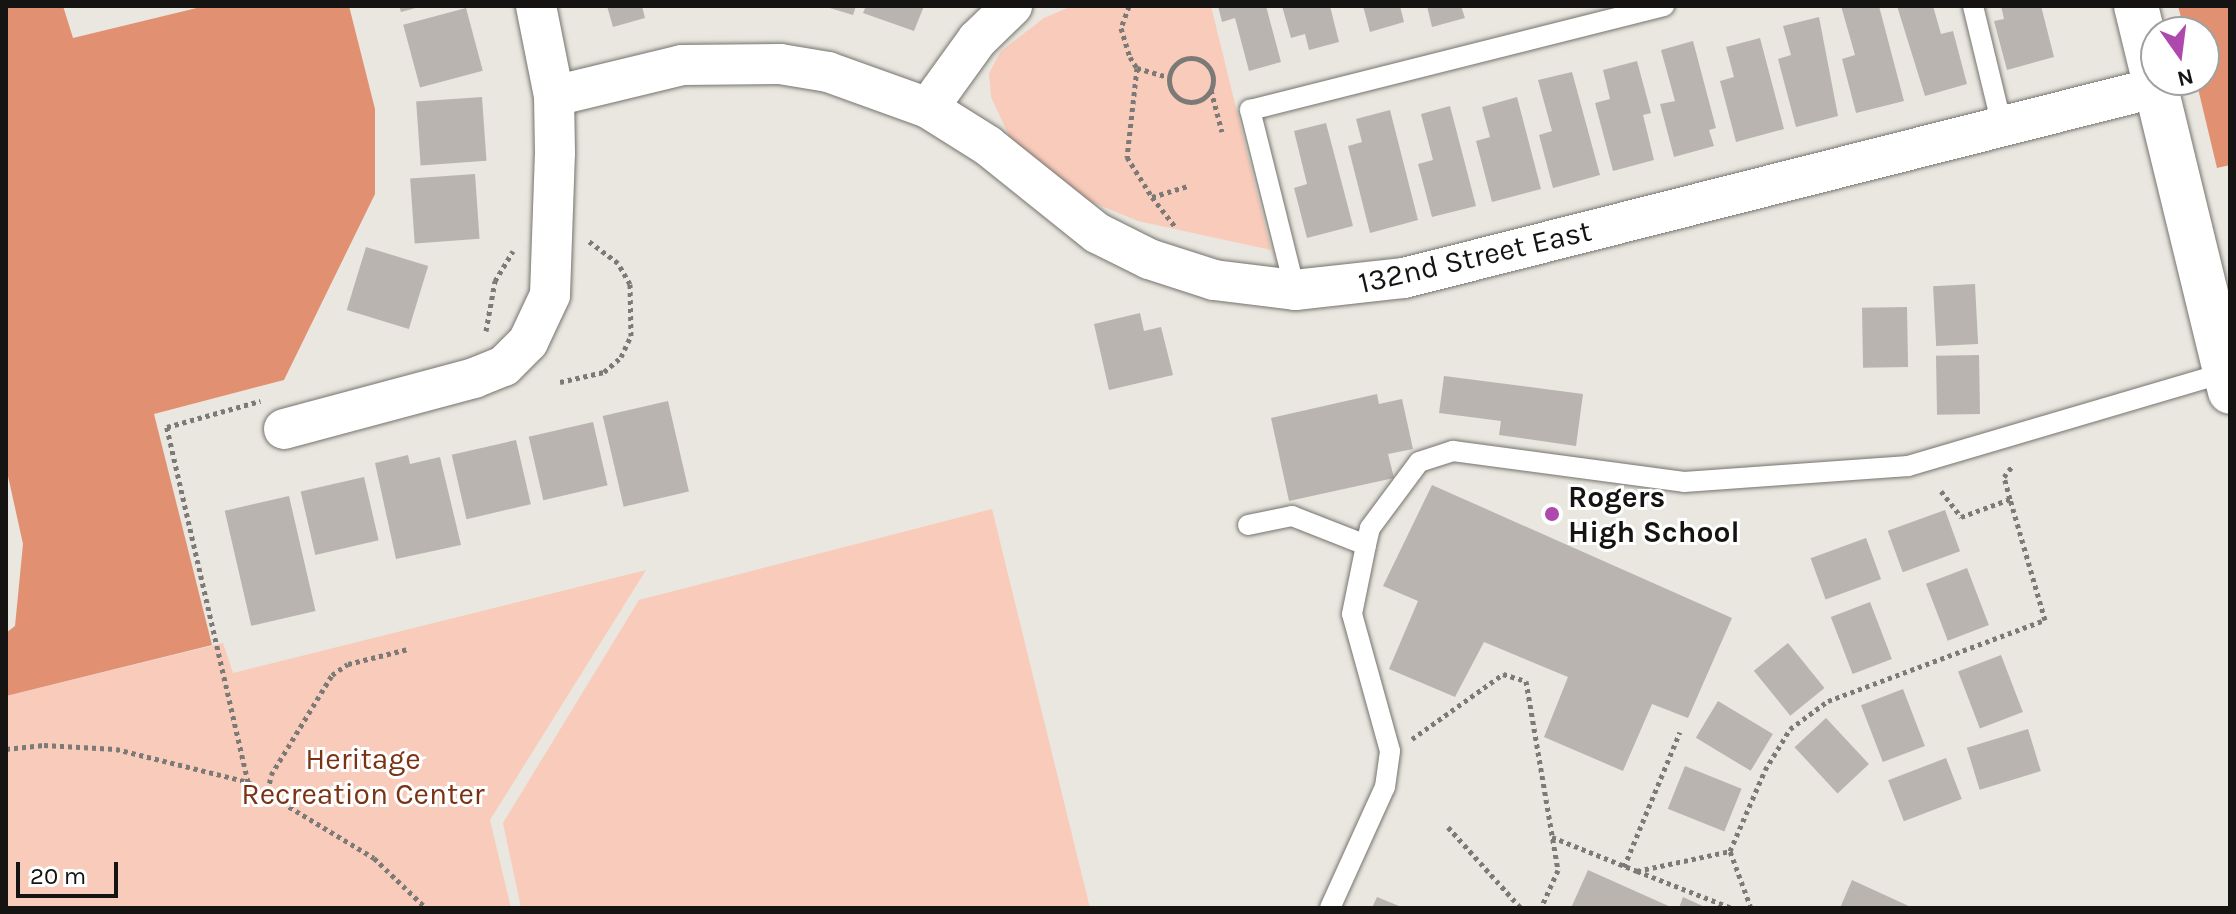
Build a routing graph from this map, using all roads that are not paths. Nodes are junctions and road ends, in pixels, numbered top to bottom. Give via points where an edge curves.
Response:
1 (536, 6) edge
2 (1012, 6) edge
3 (1664, 6) edge
4 (1973, 6) edge
5 (2140, 92) edge
6 (554, 96) junction
7 (2156, 96) edge
8 (928, 108) junction
9 (2002, 126) junction
10 (1295, 290) junction
11 (2228, 382) edge
12 (276, 414) road end
13 (1248, 525) dead end
14 (1366, 545) junction
15 (1330, 908) edge

1 - 6 street
2 - 8 street via 977,40
3 - 10 lane via 1250,110
4 - 9 lane
5 - 9 street, 132nd Street East
6 - 8 street, 132nd Street East via 682,65 753,63 828,72
6 - 12 street via 550,295 528,342 504,366 474,378
7 - 11 street
8 - 10 street, 132nd Street East via 987,145 1097,233 1149,259 1214,280
9 - 10 street, 132nd Street East via 1404,278
11 - 14 lane via 1908,466 1684,482 1453,451 1419,462 1370,528
13 - 14 lane via 1292,516
14 - 15 lane via 1352,614 1390,751 1385,787

